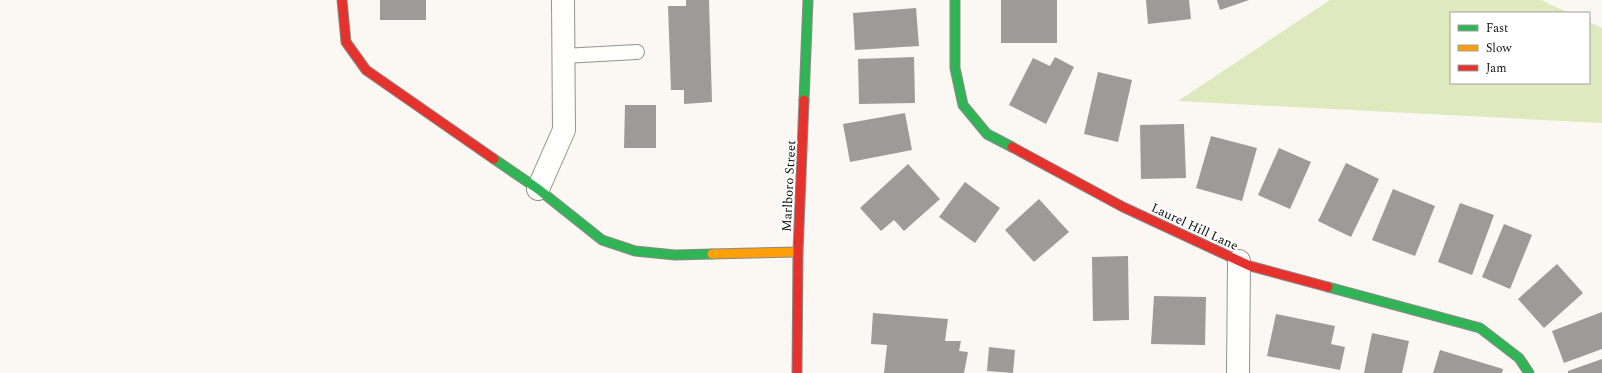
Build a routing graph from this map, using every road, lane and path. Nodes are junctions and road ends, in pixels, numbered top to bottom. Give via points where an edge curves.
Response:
1 (342, 0) edge
2 (563, 0) edge
3 (808, 0) edge
4 (955, 0) edge
5 (637, 52) dead end
6 (563, 56) junction
7 (538, 189) junction
8 (798, 252) junction
9 (1239, 261) junction
10 (797, 373) edge
11 (1238, 373) edge
12 (1529, 373) edge

1 - 7 street via 346,42 366,70
2 - 6 street
3 - 8 street, Marlboro Street
4 - 9 street, Laurel Hill Lane via 955,68 963,105 987,134 1123,207
5 - 6 lane
6 - 7 street via 564,130
7 - 8 street via 602,240 635,251 675,255
8 - 10 street, Marlboro Street
9 - 11 street
9 - 12 street, Laurel Hill Lane via 1480,328 1519,358

